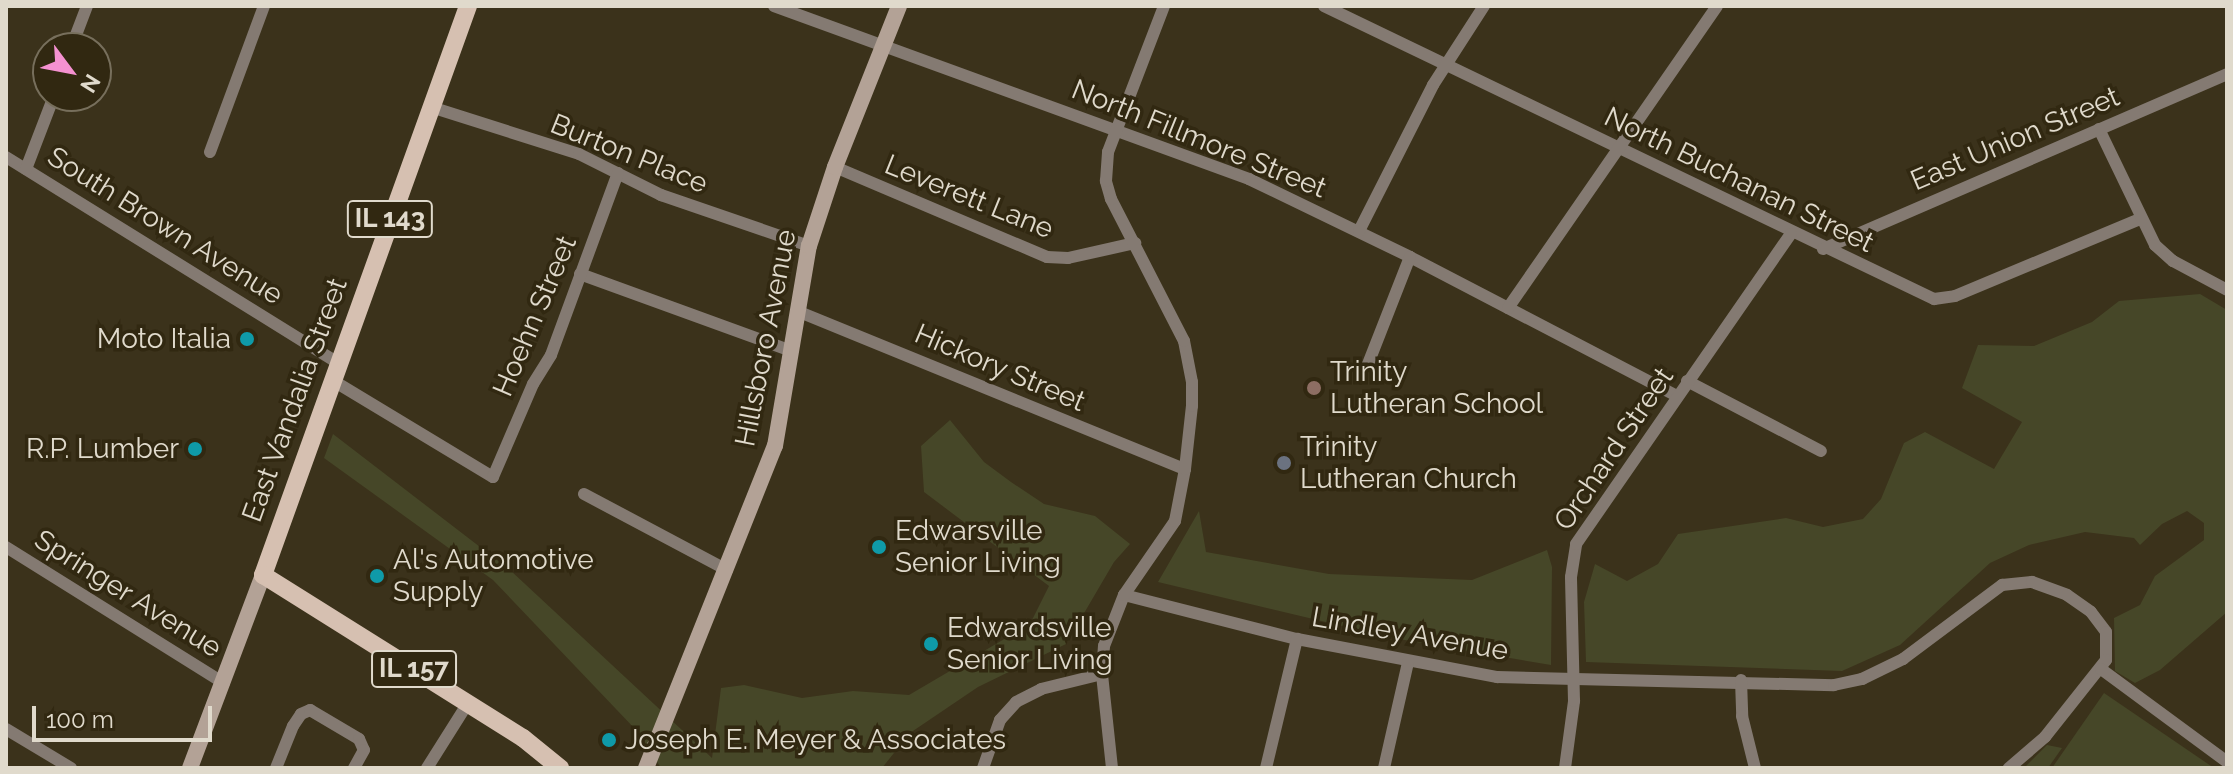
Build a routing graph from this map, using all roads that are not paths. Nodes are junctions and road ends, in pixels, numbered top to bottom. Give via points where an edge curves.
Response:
1 (87, 6) edge
2 (264, 6) edge
3 (468, 6) edge
4 (774, 6) edge
5 (899, 6) edge
6 (1164, 6) edge
7 (1324, 6) edge
8 (1484, 6) edge
9 (1717, 6) edge
10 (77, 32) edge
11 (883, 46) junction
12 (1446, 63) junction
13 (2227, 74) edge
14 (431, 107) junction
15 (48, 112) edge
16 (2099, 129) junction
17 (1116, 130) junction
18 (1617, 147) junction
19 (210, 152) dead end
20 (6, 157) edge
21 (835, 167) junction
22 (26, 169) junction
23 (618, 173) junction
24 (2140, 219) junction
25 (1359, 231) junction
26 (1791, 234) junction
27 (1135, 243) junction
28 (809, 246) junction
29 (1823, 249) junction
30 (1410, 257) junction
31 (580, 274) junction
32 (2227, 290) edge
33 (1508, 308) junction
34 (797, 311) junction
35 (792, 351) junction
36 (1368, 364) dead end
37 (335, 371) junction
38 (1687, 381) junction
39 (1677, 396) junction
40 (1821, 451) dead end
41 (1185, 469) junction
42 (493, 477) joint
43 (584, 494) dead end
44 (6, 547) edge
45 (727, 570) junction
46 (263, 575) junction
47 (1124, 595) junction
48 (1297, 639) junction
49 (1408, 662) junction
50 (2101, 669) junction
51 (1102, 674) junction
52 (1574, 678) junction
53 (1741, 680) junction
54 (224, 683) junction
55 (468, 703) junction
56 (6, 729) edge
57 (2227, 762) edge
58 (71, 768) edge
59 (190, 768) edge
60 (276, 768) edge
61 (354, 768) edge
62 (427, 768) edge
63 (560, 768) edge
64 (646, 768) edge
65 (983, 768) edge
66 (1112, 768) edge
67 (1266, 768) edge
68 (1384, 768) edge
69 (1565, 768) edge
70 (1755, 768) edge
71 (2009, 768) edge

1 - 10 street
2 - 19 street
3 - 14 main road, East Vandalia Street / IL 143
4 - 11 street, North Fillmore Street
5 - 11 street, Hillsboro Avenue
6 - 17 street
7 - 12 street, North Buchanan Street
8 - 12 street
9 - 18 street
11 - 17 street, North Fillmore Street
11 - 21 street, Hillsboro Avenue
12 - 18 street, North Buchanan Street
12 - 25 street
13 - 16 street, East Union Street
14 - 23 street, Burton Place via 579,154
14 - 37 main road, East Vandalia Street / IL 143
15 - 22 street
16 - 24 street
16 - 29 street, East Union Street
17 - 25 street, North Fillmore Street via 1249,179
17 - 27 street via 1106,181
18 - 26 street, North Buchanan Street
18 - 33 street
20 - 22 street, South Brown Avenue
21 - 27 street, Leverett Lane via 1047,257 1068,258
21 - 28 street, Hillsboro Avenue
22 - 37 street, South Brown Avenue
23 - 28 street, Burton Place via 661,195
23 - 31 street, Hoehn Street
24 - 29 street, North Buchanan Street via 1944,300 1923,296
24 - 32 street via 2166,257
25 - 30 street, North Fillmore Street
26 - 29 street, North Buchanan Street
26 - 38 street, Orchard Street
27 - 41 street via 1189,360 1192,406
28 - 34 street, Hillsboro Avenue
30 - 33 street, North Fillmore Street
30 - 36 street
31 - 35 street
31 - 42 street, Hoehn Street via 551,355
33 - 39 street, North Fillmore Street
34 - 35 street, Hillsboro Avenue
34 - 41 street, Hickory Street
35 - 45 street, Hillsboro Avenue via 775,446
37 - 42 street, South Brown Avenue
37 - 46 main road, East Vandalia Street / IL 143
38 - 39 street, Orchard Street
38 - 40 street
39 - 52 street, Orchard Street via 1576,544 1571,609
41 - 47 street via 1175,521
43 - 45 street
44 - 54 street, Springer Avenue
45 - 64 street, Hillsboro Avenue
46 - 54 street, East Vandalia Street / IL 143
46 - 55 main road, IL 157
47 - 48 street, Lindley Avenue
47 - 51 street via 1106,635
48 - 49 street, Lindley Avenue
48 - 67 street
49 - 52 street, Lindley Avenue via 1497,677
49 - 68 street
50 - 53 street, Lindley Avenue via 2106,639 2100,622 2067,595 2021,580 1990,591 1934,639 1862,679 1834,685
50 - 57 street
50 - 71 street via 2045,737
51 - 65 street via 1041,689 1016,702 1000,720
51 - 66 street
52 - 53 street, Lindley Avenue
52 - 69 street, Orchard Street
53 - 70 street via 1742,716
54 - 59 street, East Vandalia Street / IL 143
55 - 62 street
55 - 63 main road, IL 157
56 - 58 street
60 - 61 street via 293,726 310,710 359,739 364,750

